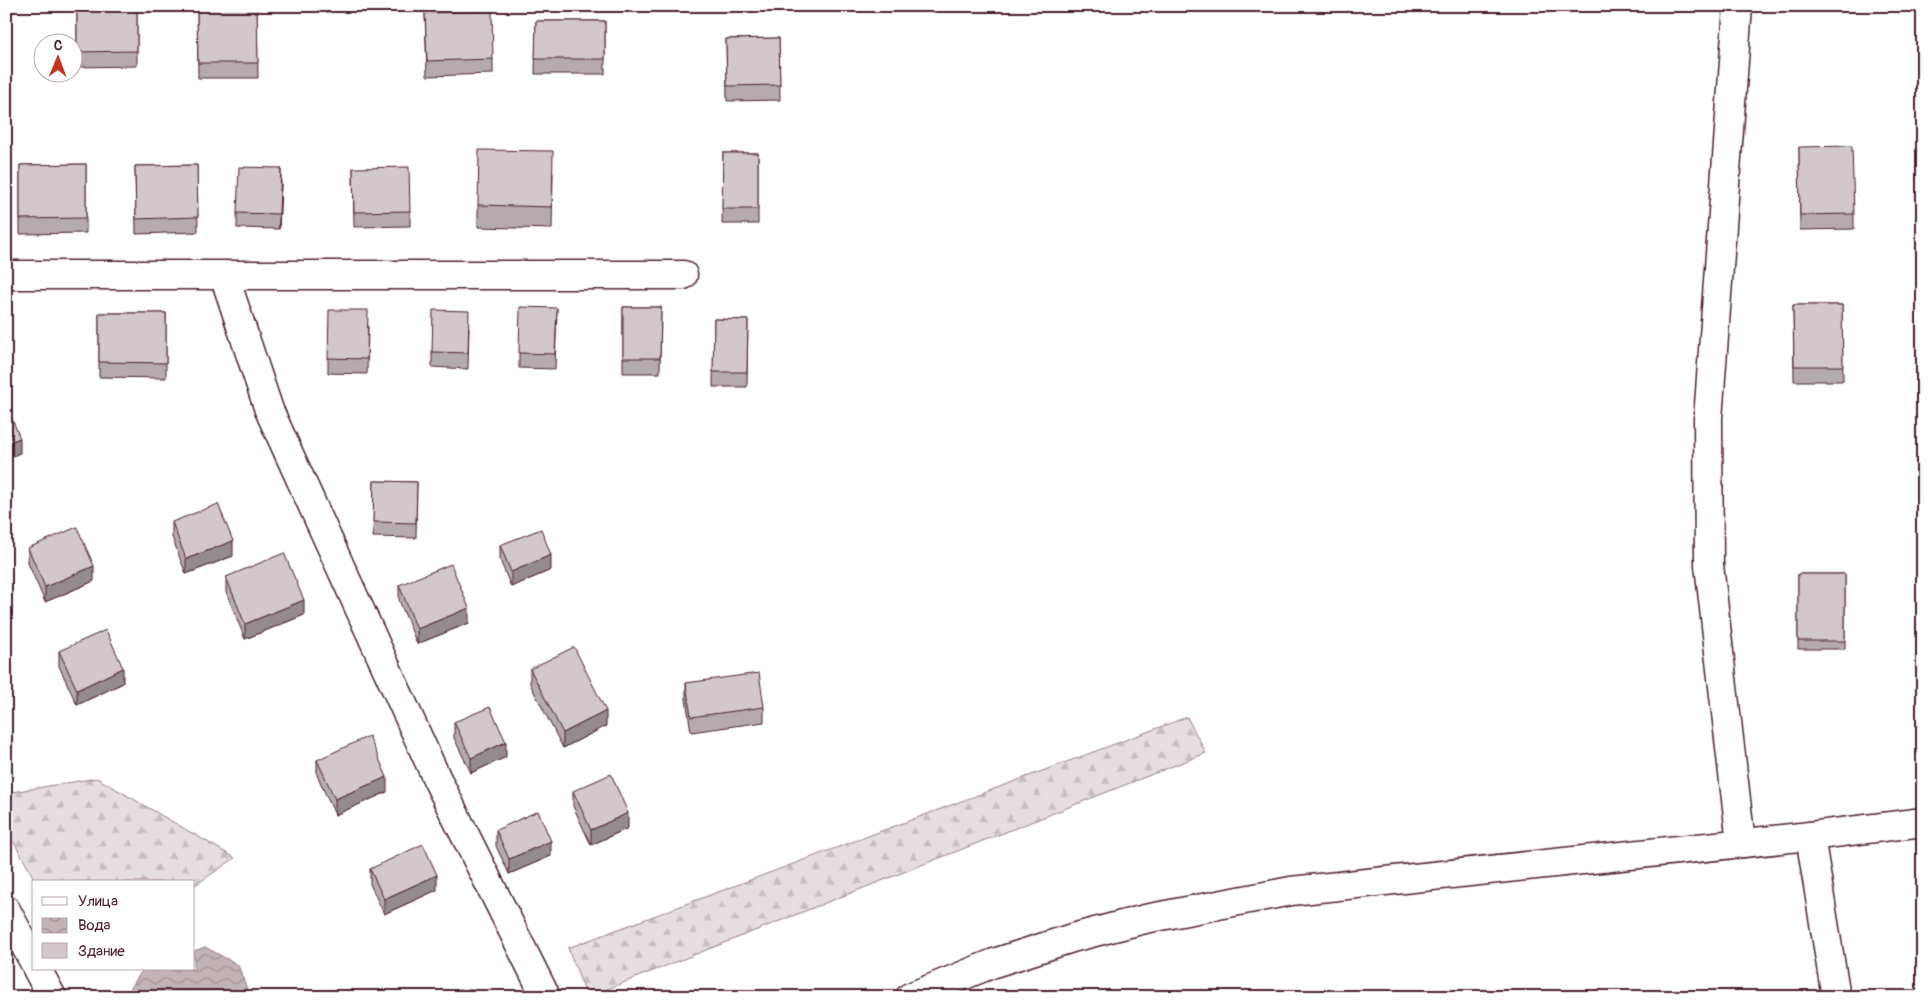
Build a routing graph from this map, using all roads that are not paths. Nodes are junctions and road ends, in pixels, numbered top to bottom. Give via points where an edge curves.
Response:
1 (1738, 6) edge
2 (6, 275) edge
3 (224, 275) junction
4 (683, 275) dead end
5 (1923, 822) edge
6 (1810, 836) junction
7 (1741, 843) junction
8 (6, 910) edge
9 (32, 958) edge
10 (38, 970) edge
11 (52, 997) edge
12 (546, 997) edge
13 (910, 997) edge
14 (1836, 997) edge

1 - 7 street via 1708,419 1709,565
2 - 3 street
3 - 4 street
3 - 12 street via 269,410 436,779
5 - 6 street
6 - 7 street
6 - 14 street
7 - 13 street via 1291,891 1224,903 1072,938 994,963
8 - 9 street
10 - 11 street

